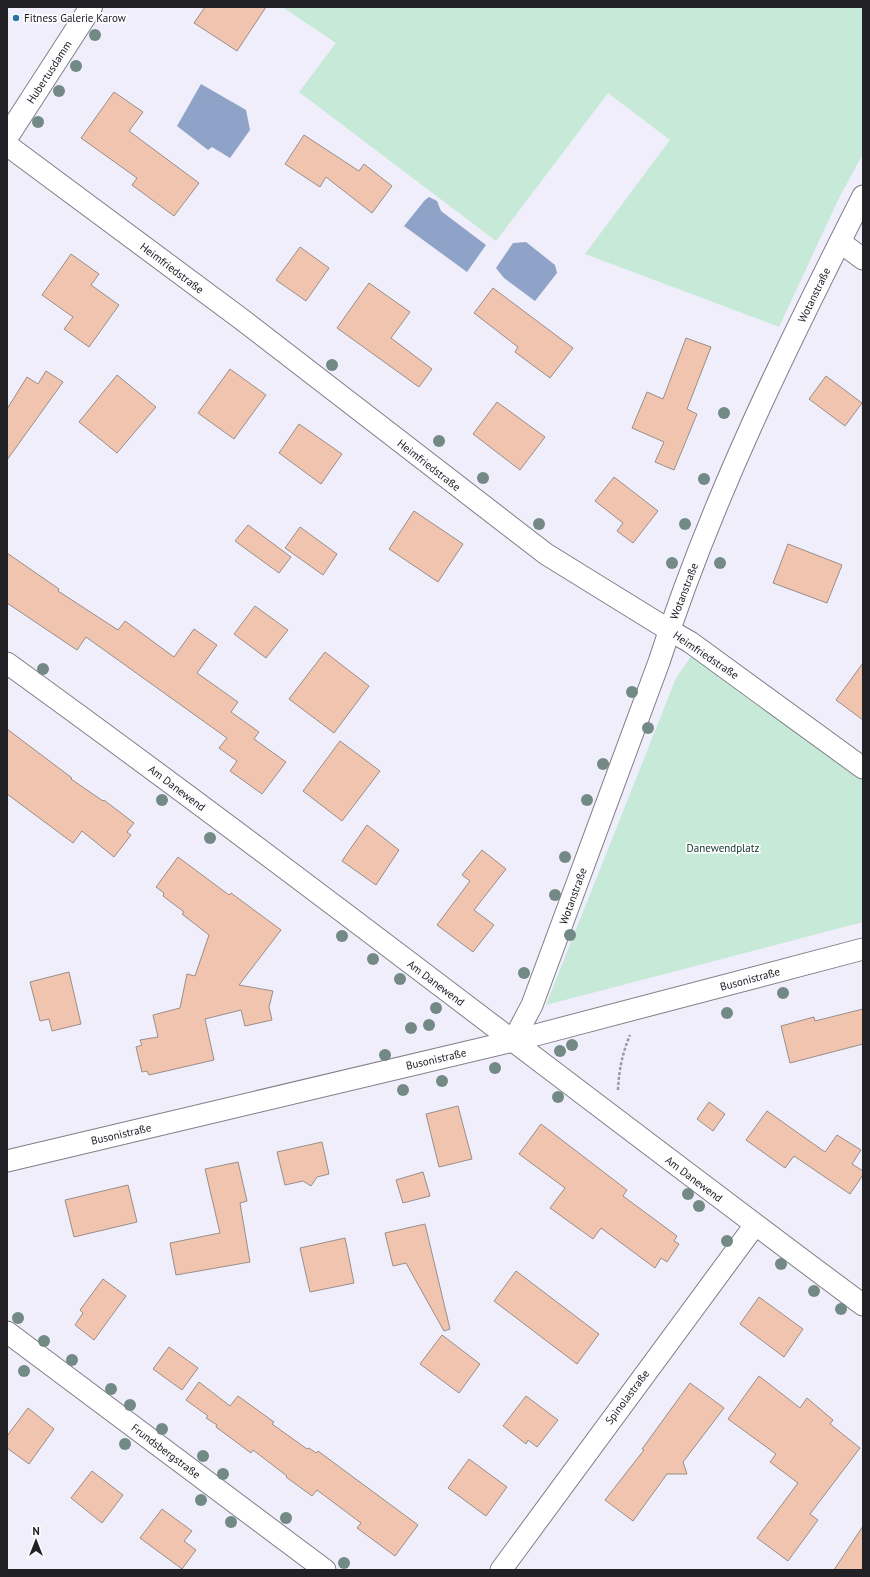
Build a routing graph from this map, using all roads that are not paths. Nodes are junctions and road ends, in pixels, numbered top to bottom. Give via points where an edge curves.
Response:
1 (91, 7) edge
2 (7, 137) edge
3 (7, 145) edge
4 (863, 196) edge
5 (840, 242) junction
6 (863, 259) edge
7 (669, 630) junction
8 (7, 663) edge
9 (863, 768) edge
10 (863, 949) edge
11 (513, 1041) junction
12 (7, 1161) edge
13 (755, 1225) junction
14 (863, 1305) edge
15 (7, 1332) edge
16 (325, 1570) edge
17 (501, 1570) edge

1 - 2 street, Hubertusdamm
3 - 7 street, Heimfriedstraße via 240,318 546,554
4 - 5 street, Wotanstraße
5 - 6 street
5 - 7 street, Wotanstraße via 786,350 730,473
7 - 9 street, Heimfriedstraße via 690,642
7 - 11 street, Wotanstraße via 532,1005
8 - 11 street, Am Danewend
10 - 11 street, Busonistraße
11 - 12 street, Busonistraße
11 - 13 street, Am Danewend
13 - 14 street, Am Danewend
13 - 17 street, Spinolastraße
15 - 16 street, Frundsbergstraße

